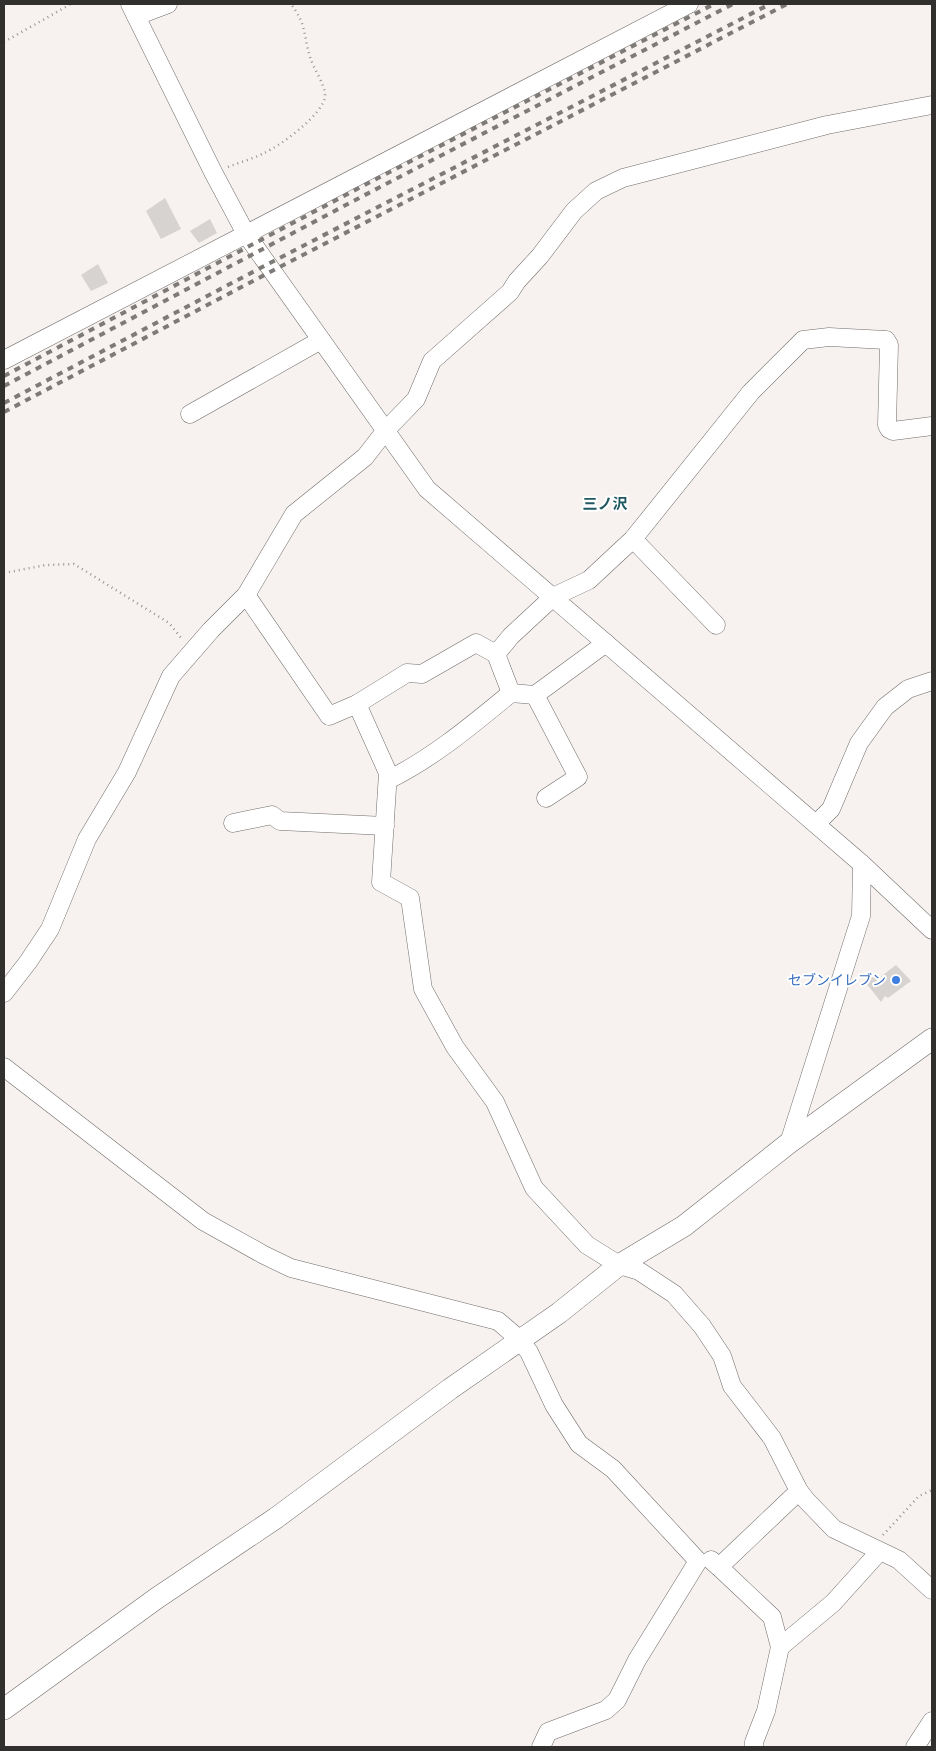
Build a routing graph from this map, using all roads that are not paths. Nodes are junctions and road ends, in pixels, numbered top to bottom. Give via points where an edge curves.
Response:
1 (168, 4) edge
2 (689, 4) edge
3 (133, 10) edge
4 (932, 106) edge
5 (246, 234) junction
6 (322, 340) junction
7 (4, 360) edge
8 (190, 414) dead end
9 (932, 426) edge
10 (386, 430) junction
11 (633, 539) junction
12 (246, 595) junction
13 (553, 597) junction
14 (716, 625) dead end
15 (606, 643) junction
16 (496, 654) junction
17 (932, 681) edge
18 (511, 693) junction
19 (535, 695) junction
20 (357, 704) junction
21 (388, 780) junction
22 (546, 798) dead end
23 (233, 823) dead end
24 (816, 824) junction
25 (385, 826) junction
26 (862, 864) junction
27 (932, 930) edge
28 (4, 993) edge
29 (932, 1040) edge
30 (4, 1067) edge
31 (789, 1143) junction
32 (619, 1265) junction
33 (519, 1339) junction
34 (799, 1491) junction
35 (875, 1550) junction
36 (698, 1561) junction
37 (719, 1567) junction
38 (932, 1590) edge
39 (780, 1647) junction
40 (4, 1709) edge
41 (932, 1721) edge
42 (541, 1747) edge
43 (754, 1747) edge
44 (915, 1747) edge

1 - 3 street
2 - 5 street
3 - 5 street
4 - 10 street via 827,125 623,178 596,191 574,210 510,292 432,360 416,399
5 - 6 street
5 - 7 street
6 - 8 street
6 - 10 street
9 - 11 street via 889,429 889,345 886,340 830,337 803,340 751,392
10 - 12 street via 365,457 294,514
10 - 13 street via 427,489
11 - 13 street via 589,580
11 - 14 street
12 - 20 street via 329,716
12 - 28 street via 171,676 127,772 86,839 50,929
13 - 15 street
13 - 16 street
15 - 19 street
15 - 24 street
16 - 18 street
16 - 20 street via 476,643 422,674 408,673
17 - 24 street via 908,690 885,707 859,743 831,809
18 - 19 street
18 - 21 street via 414,767
19 - 22 street via 578,777
20 - 21 street via 388,773
21 - 25 street
23 - 25 street via 272,815 280,821
24 - 26 street
25 - 32 street via 381,882 410,898 423,989 455,1047 495,1102 534,1188 587,1245
26 - 27 street
26 - 31 street via 861,916
29 - 31 street
30 - 33 street via 203,1221 264,1255 291,1268 498,1321
31 - 32 street via 684,1226
32 - 33 street via 559,1313
32 - 34 street via 639,1271 674,1294 702,1326 722,1356 732,1386 772,1438
33 - 36 street via 579,1444 614,1469
33 - 40 street via 276,1518 157,1598
34 - 35 street via 834,1529
34 - 37 street
35 - 38 street via 899,1560
35 - 39 street via 833,1603
36 - 37 street via 711,1560
36 - 42 street via 637,1660 617,1700 606,1710 548,1732
37 - 39 street via 772,1617
39 - 43 street via 766,1711
41 - 44 street

